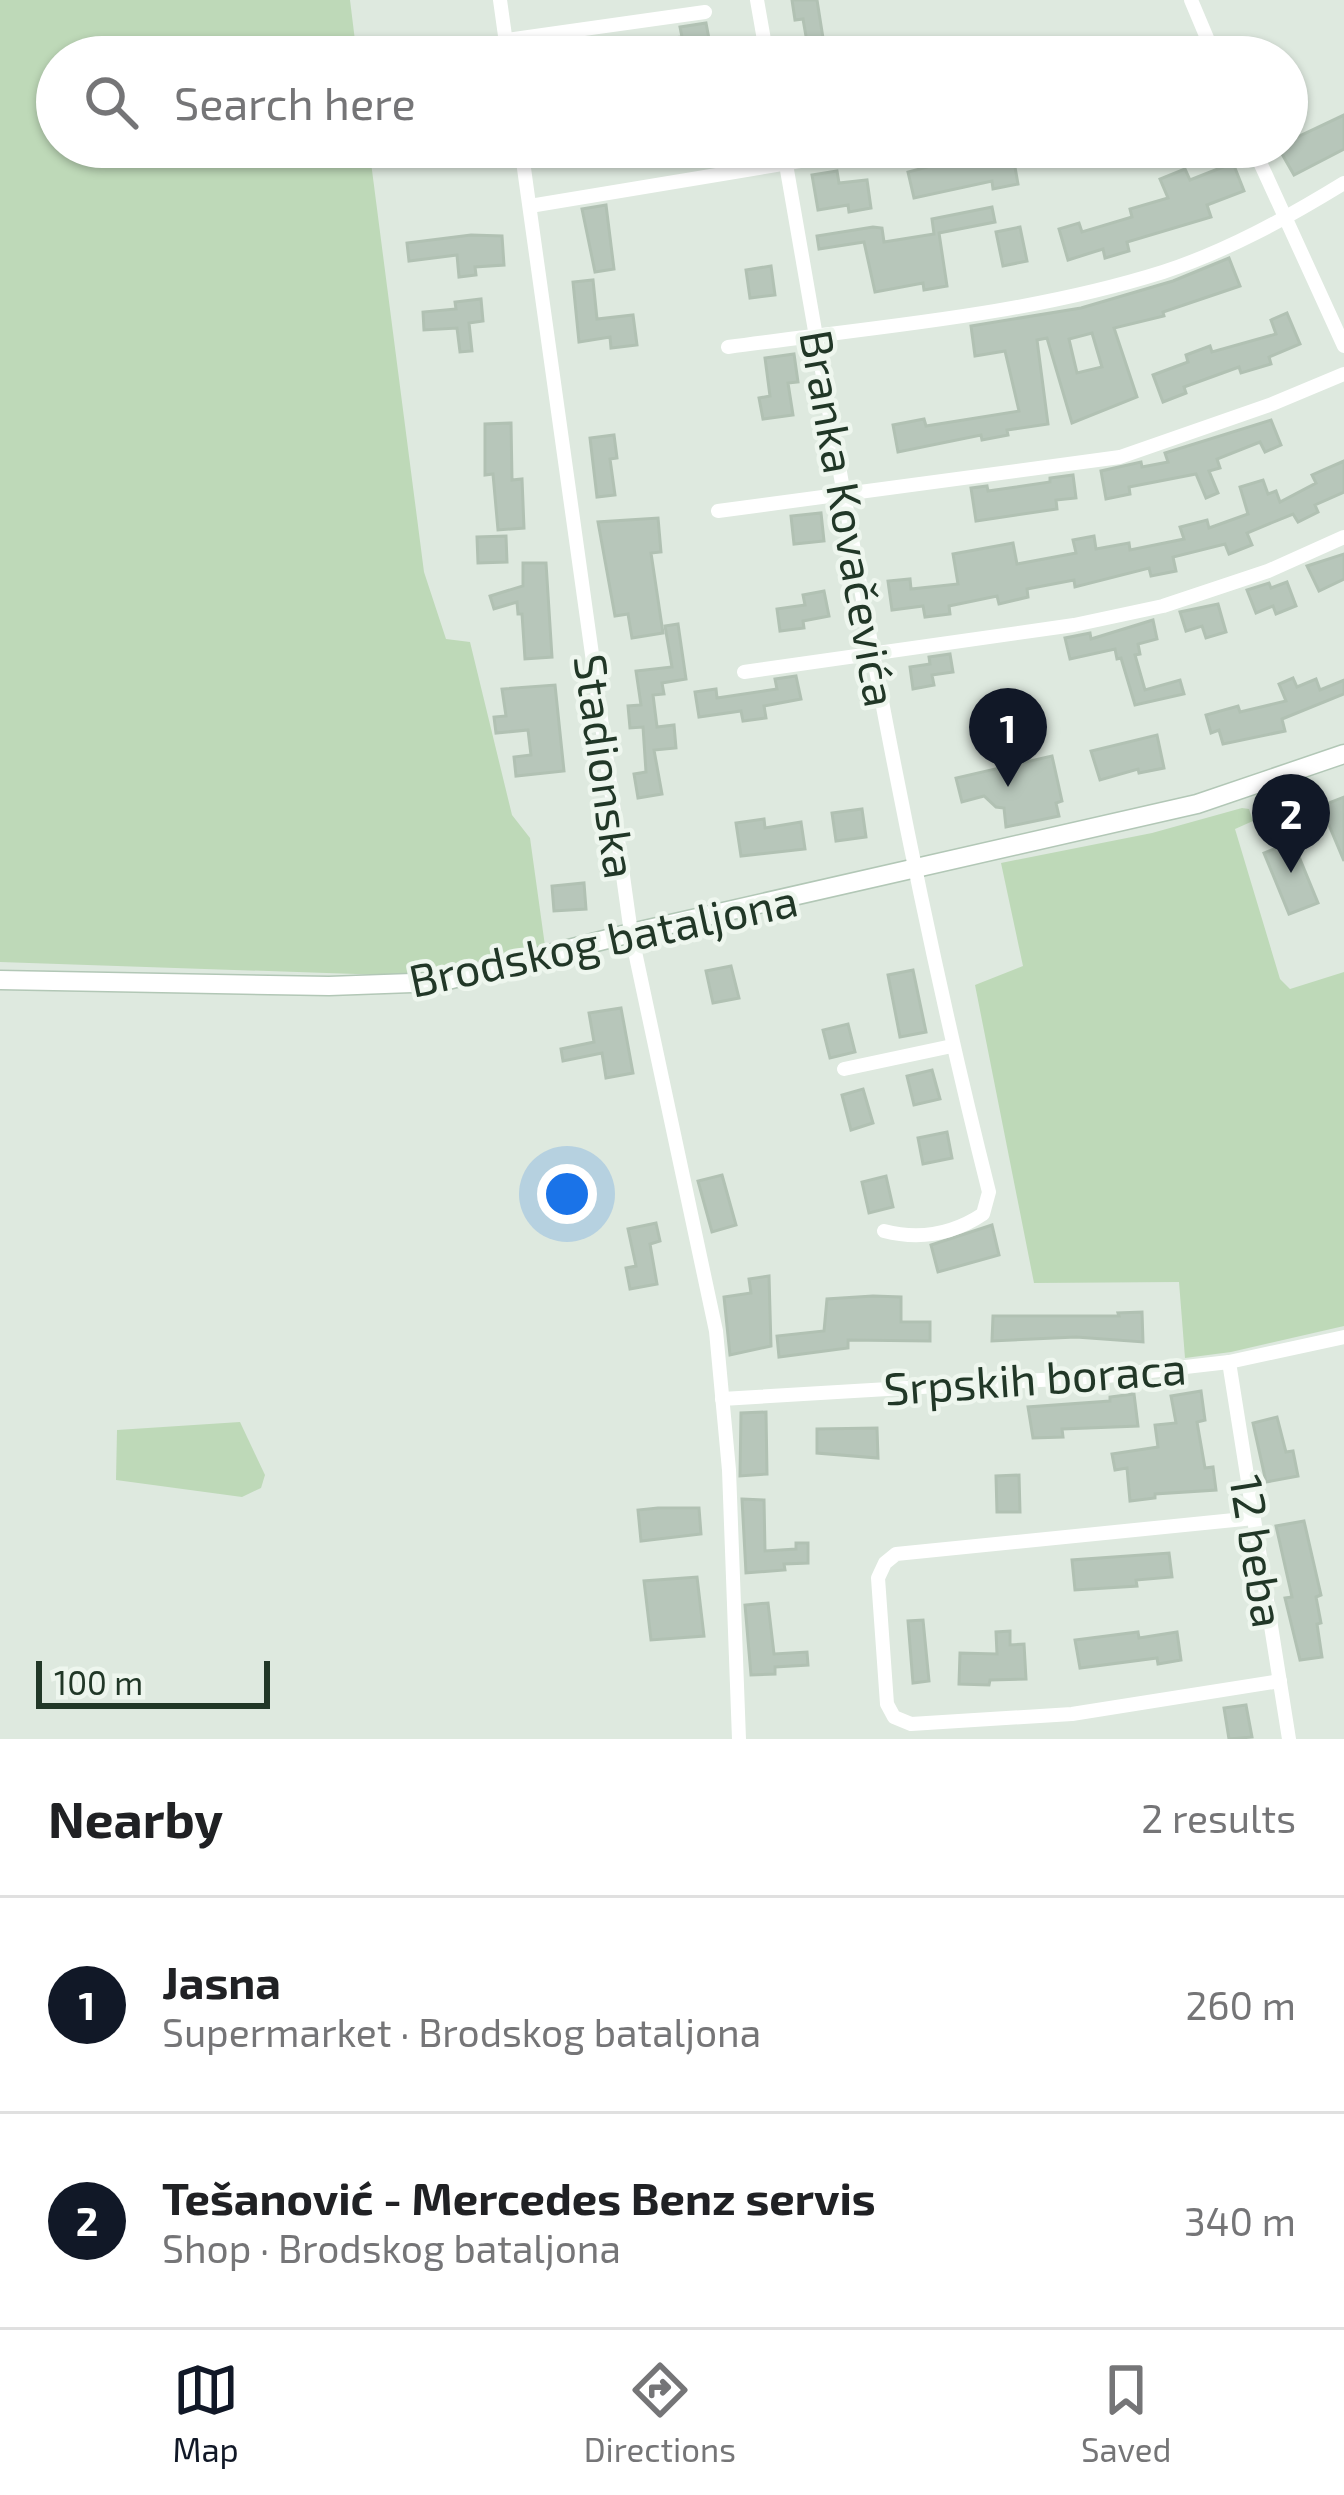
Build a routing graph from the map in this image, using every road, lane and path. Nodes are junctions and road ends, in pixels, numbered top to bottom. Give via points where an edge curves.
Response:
1 (500, 0) edge
2 (758, 0) edge
3 (1191, 0) edge
4 (705, 12) dead end
5 (505, 36) edge
6 (534, 36) edge
7 (764, 36) edge
8 (1206, 36) edge
9 (524, 168) edge
10 (762, 168) edge
11 (787, 168) edge
12 (1262, 168) edge
13 (1344, 183) edge
14 (530, 206) junction
15 (1284, 219) junction
16 (816, 335) junction
17 (1344, 346) edge
18 (728, 347) dead end
19 (1344, 374) edge
20 (845, 496) junction
21 (718, 511) dead end
22 (1344, 537) edge
23 (874, 655) junction
24 (744, 672) dead end
25 (1344, 754) edge
26 (916, 871) junction
27 (631, 934) junction
28 (0, 980) edge
29 (952, 1046) junction
30 (844, 1069) dead end
31 (884, 1231) dead end
32 (1344, 1337) edge
33 (1229, 1362) junction
34 (722, 1399) junction
35 (1254, 1518) junction
36 (1280, 1682) junction
37 (740, 1739) edge
38 (1289, 1739) edge

1 - 5 street
2 - 7 street
3 - 8 street
4 - 6 street
9 - 14 street, Stadionska
10 - 14 street
11 - 16 street, Branka Kovačevića
12 - 15 street
13 - 15 street
14 - 27 street, Stadionska
15 - 16 street via 1166,271 1076,296
15 - 17 street
16 - 18 street
16 - 20 street, Branka Kovačevića
19 - 20 street via 1120,457
20 - 21 street
20 - 23 street, Branka Kovačevića
22 - 23 street via 1163,606
23 - 24 street
23 - 26 street, Branka Kovačevića
25 - 26 street, Brodskog bataljona via 1196,804
26 - 27 street, Brodskog bataljona
26 - 29 street
27 - 28 street, Brodskog bataljona via 396,986
27 - 34 street, Stadionska via 716,1331
29 - 30 street
29 - 31 street via 988,1202 968,1224 920,1238
32 - 33 street, Srpskih boraca
33 - 34 street, Srpskih boraca
33 - 35 street, 12 beba
34 - 37 street, Stadionska
35 - 36 street, 12 beba
35 - 36 street via 896,1554 878,1578 886,1704 902,1723 1072,1714
36 - 38 street, 12 beba

